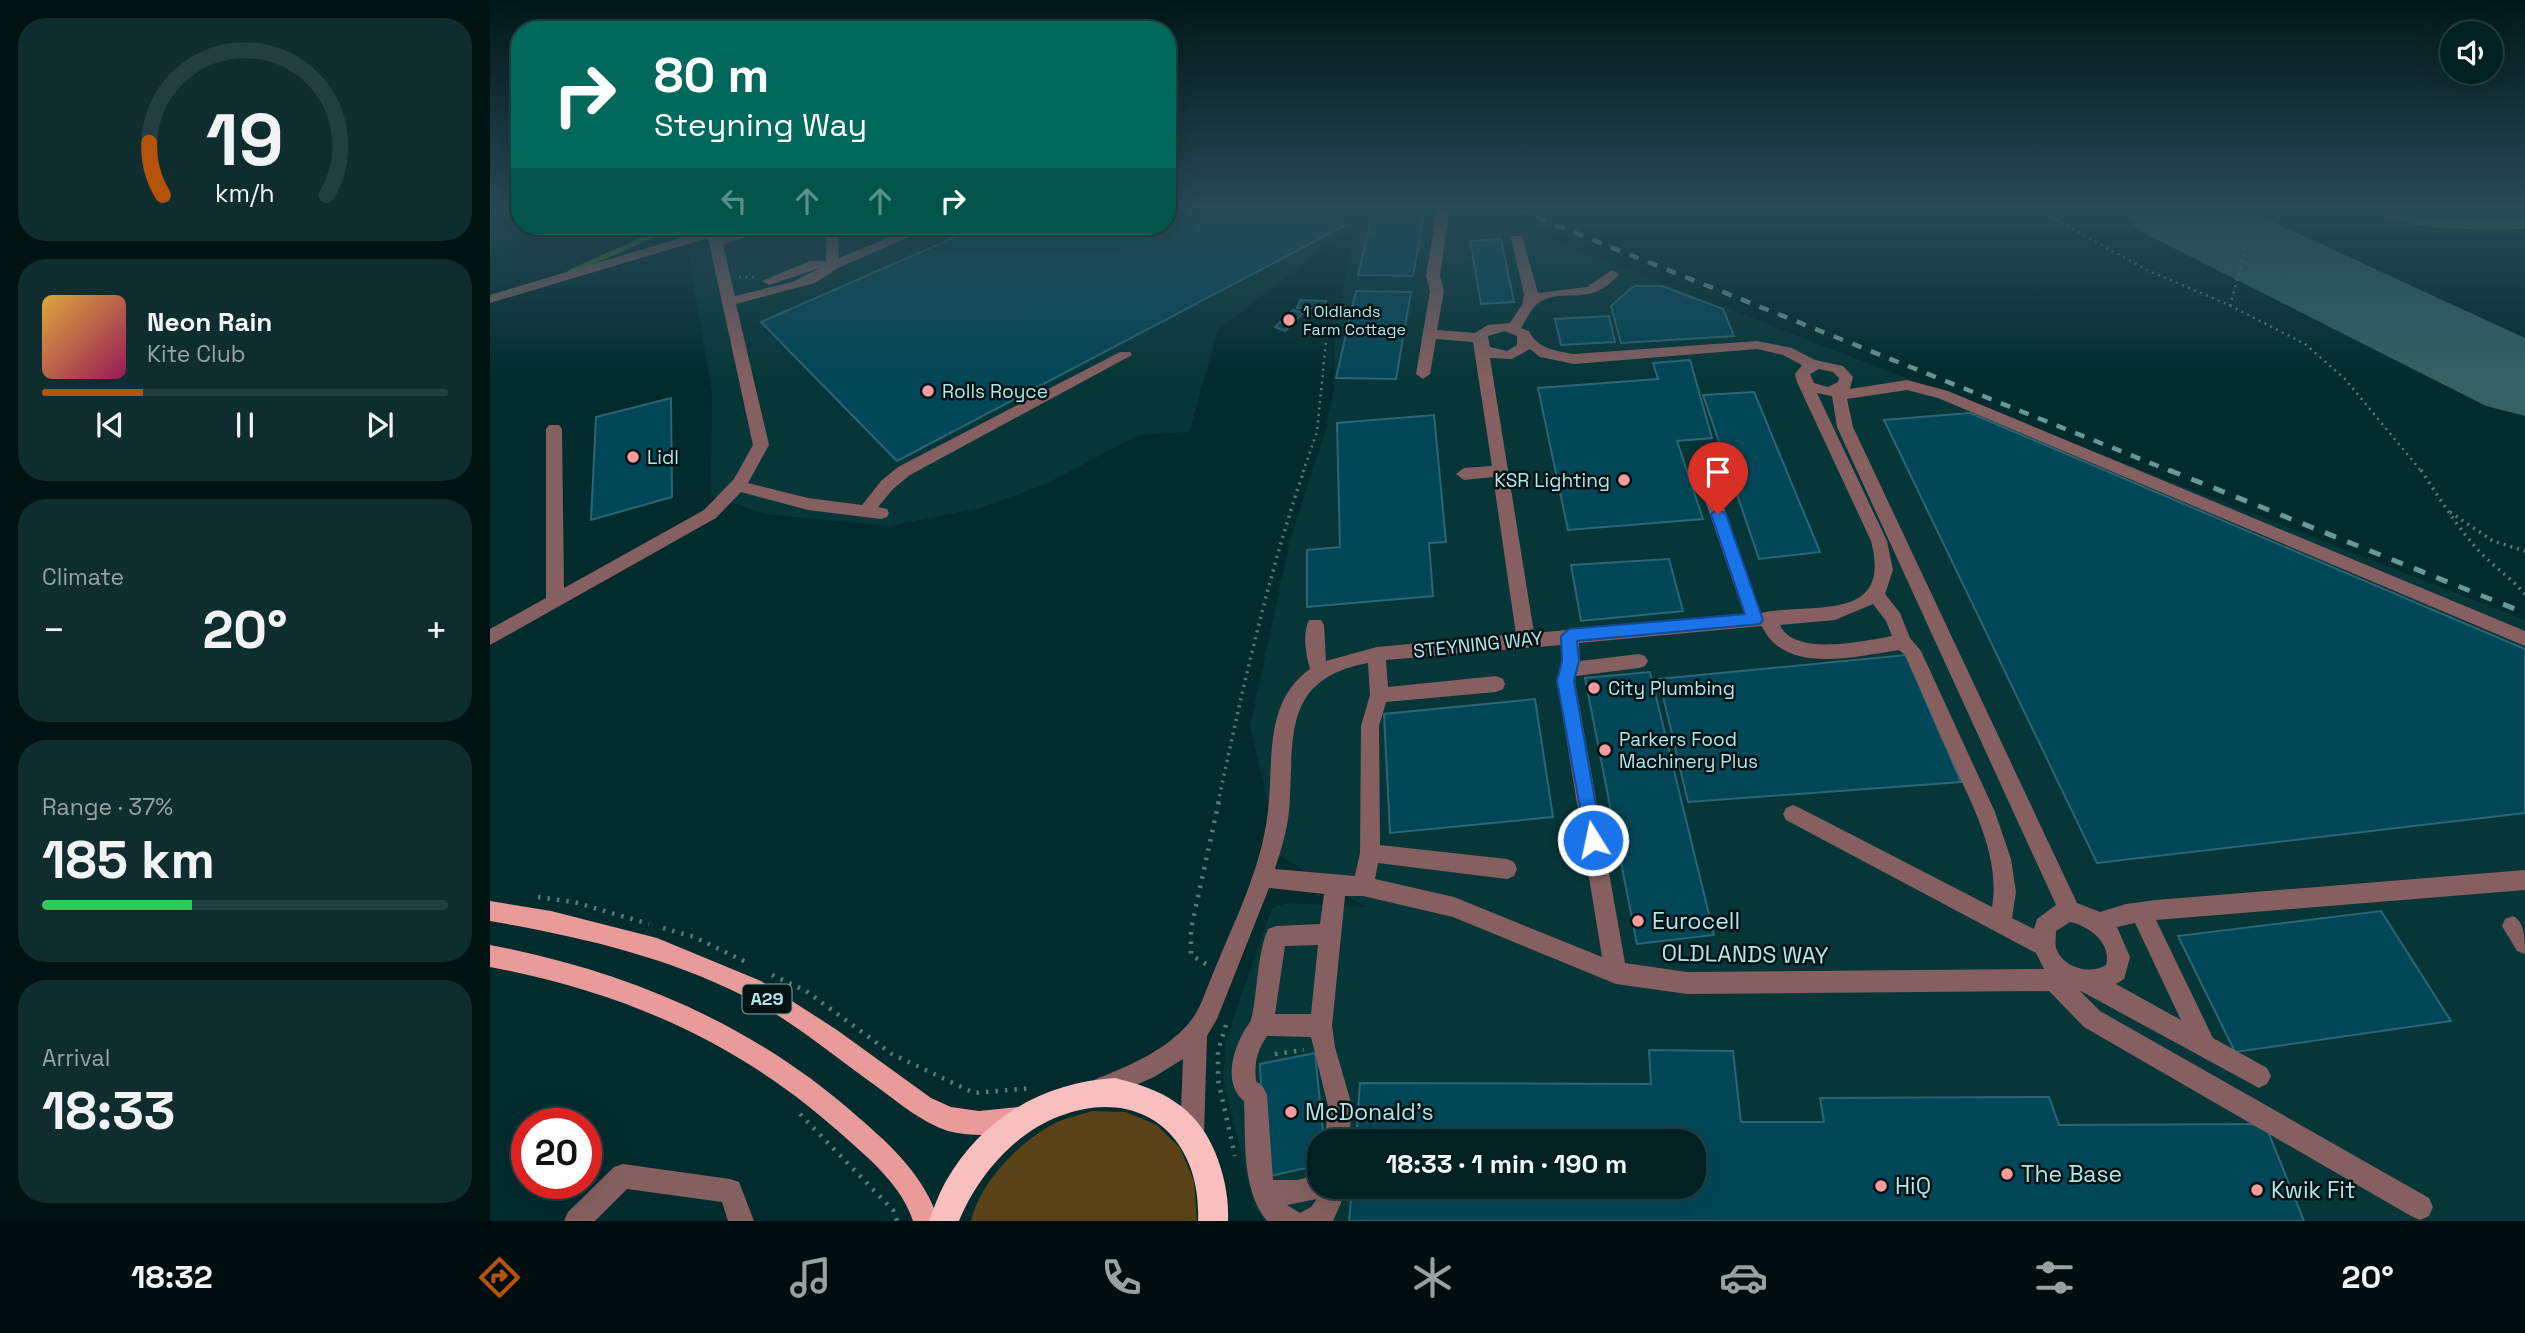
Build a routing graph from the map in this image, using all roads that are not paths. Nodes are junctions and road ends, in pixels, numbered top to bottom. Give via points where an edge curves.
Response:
1 (599, 267) edge
2 (722, 267) edge
3 (831, 267) edge
4 (1434, 267) edge
5 (1525, 267) edge
6 (1612, 274) dead end
7 (490, 299) edge
8 (730, 302) junction
9 (1530, 303) junction
10 (1514, 328) junction
11 (1430, 334) junction
12 (1526, 339) junction
13 (1480, 342) junction
14 (1125, 355) dead end
15 (1813, 365) junction
16 (1423, 374) dead end
17 (1804, 382) junction
18 (1838, 393) junction
19 (555, 429) dead end
20 (1700, 462) dead end
21 (1499, 471) junction
22 (1464, 474) dead end
23 (740, 486) junction
24 (1875, 594) junction
25 (555, 600) junction
26 (1761, 619) junction
27 (1315, 625) dead end
28 (1569, 636) junction
29 (490, 638) edge
30 (1526, 639) junction
31 (2525, 639) edge
32 (1903, 642) junction
33 (1377, 654) junction
34 (1639, 661) dead end
35 (1569, 670) junction
36 (1320, 672) junction
37 (1496, 684) dead end
38 (1379, 695) junction
39 (1794, 814) dead end
40 (1370, 853) junction
41 (1507, 869) dead end
42 (1261, 877) junction
43 (2525, 880) edge
44 (1335, 886) junction
45 (1363, 886) junction
46 (490, 911) edge
47 (2070, 912) junction
48 (2141, 913) junction
49 (2099, 923) junction
50 (2000, 924) junction
51 (1329, 934) junction
52 (2044, 946) junction
53 (490, 956) edge
54 (1616, 973) junction
55 (2074, 981) junction
56 (1262, 1025) junction
57 (1196, 1034) junction
58 (1318, 1037) junction
59 (2205, 1046) junction
60 (2259, 1076) dead end
61 (1091, 1092) junction
62 (1023, 1119) junction
63 (1338, 1129) edge
64 (1192, 1135) junction
65 (1307, 1189) edge
66 (1265, 1193) junction
67 (1329, 1199) edge
68 (2420, 1207) dead end
69 (1214, 1220) edge
70 (577, 1221) edge
71 (741, 1221) edge
72 (926, 1221) edge
73 (944, 1221) edge
74 (1290, 1221) edge
75 (1309, 1221) edge

1 - 7 street
2 - 8 street
3 - 8 street via 770,294
4 - 11 street via 1437,291
5 - 9 street
6 - 9 street via 1589,293 1538,296
8 - 23 street via 761,445
9 - 10 street
10 - 12 street
10 - 13 street via 1493,328
11 - 13 street
11 - 16 street
12 - 13 street via 1524,348 1512,355 1497,355
12 - 15 street via 1545,354 1574,359 1757,345 1787,351
13 - 21 street
14 - 23 street via 904,471 887,485 874,512 808,504
15 - 17 street via 1802,374
15 - 18 street via 1843,372 1845,385
17 - 18 street via 1822,392
17 - 24 street via 1880,541 1886,562
18 - 31 street via 1907,385 1943,394
18 - 47 street via 1845,427
19 - 25 street
20 - 26 street
21 - 22 street
21 - 30 street
23 - 25 street via 710,514
24 - 26 street, STEYNING WAY via 1862,605 1835,613
24 - 32 street via 1894,618
25 - 29 street
26 - 28 street, STEYNING WAY
26 - 32 street via 1779,639 1807,651
27 - 36 street
28 - 30 street, STEYNING WAY
28 - 35 street
30 - 33 street, STEYNING WAY
32 - 50 street via 1912,651 1985,812 2001,859 2005,892
33 - 36 street, STEYNING WAY
33 - 38 street
34 - 35 street
35 - 54 street via 1566,681
36 - 42 street, STEYNING WAY via 1297,694 1286,715 1276,827
37 - 38 street
38 - 40 street via 1370,726
39 - 50 street
40 - 41 street
40 - 45 street
42 - 44 street, OLDLANDS WAY
42 - 57 street, STEYNING WAY via 1206,1019
43 - 48 street
44 - 45 street, OLDLANDS WAY
44 - 51 street
45 - 54 street, OLDLANDS WAY via 1474,913
46 - 62 main road, A29 via 551,920 657,949 753,989 923,1106 949,1119 979,1124
47 - 49 street
47 - 52 street via 2045,926
48 - 49 street
48 - 59 street
49 - 55 street via 2116,944 2118,967 2104,981
50 - 52 street
51 - 56 street via 1276,936
51 - 58 street
52 - 55 street via 2056,966
53 - 72 main road via 646,998 760,1056 854,1127 897,1169 923,1207
54 - 55 street, OLDLANDS WAY via 1687,983
55 - 59 street
55 - 68 street via 2092,1019
56 - 58 street
56 - 66 street via 1246,1047 1244,1077 1245,1087 1255,1095
57 - 61 street, STEYNING WAY via 1139,1073
57 - 64 street, STEYNING WAY
58 - 63 street via 1340,1107
59 - 60 street
61 - 62 highway via 1057,1101
61 - 64 highway via 1130,1094 1165,1108
62 - 73 highway via 992,1145 965,1177
64 - 69 highway via 1209,1172
65 - 66 street
66 - 74 street via 1271,1208
67 - 75 street via 1326,1212
70 - 71 street via 623,1176 730,1191

